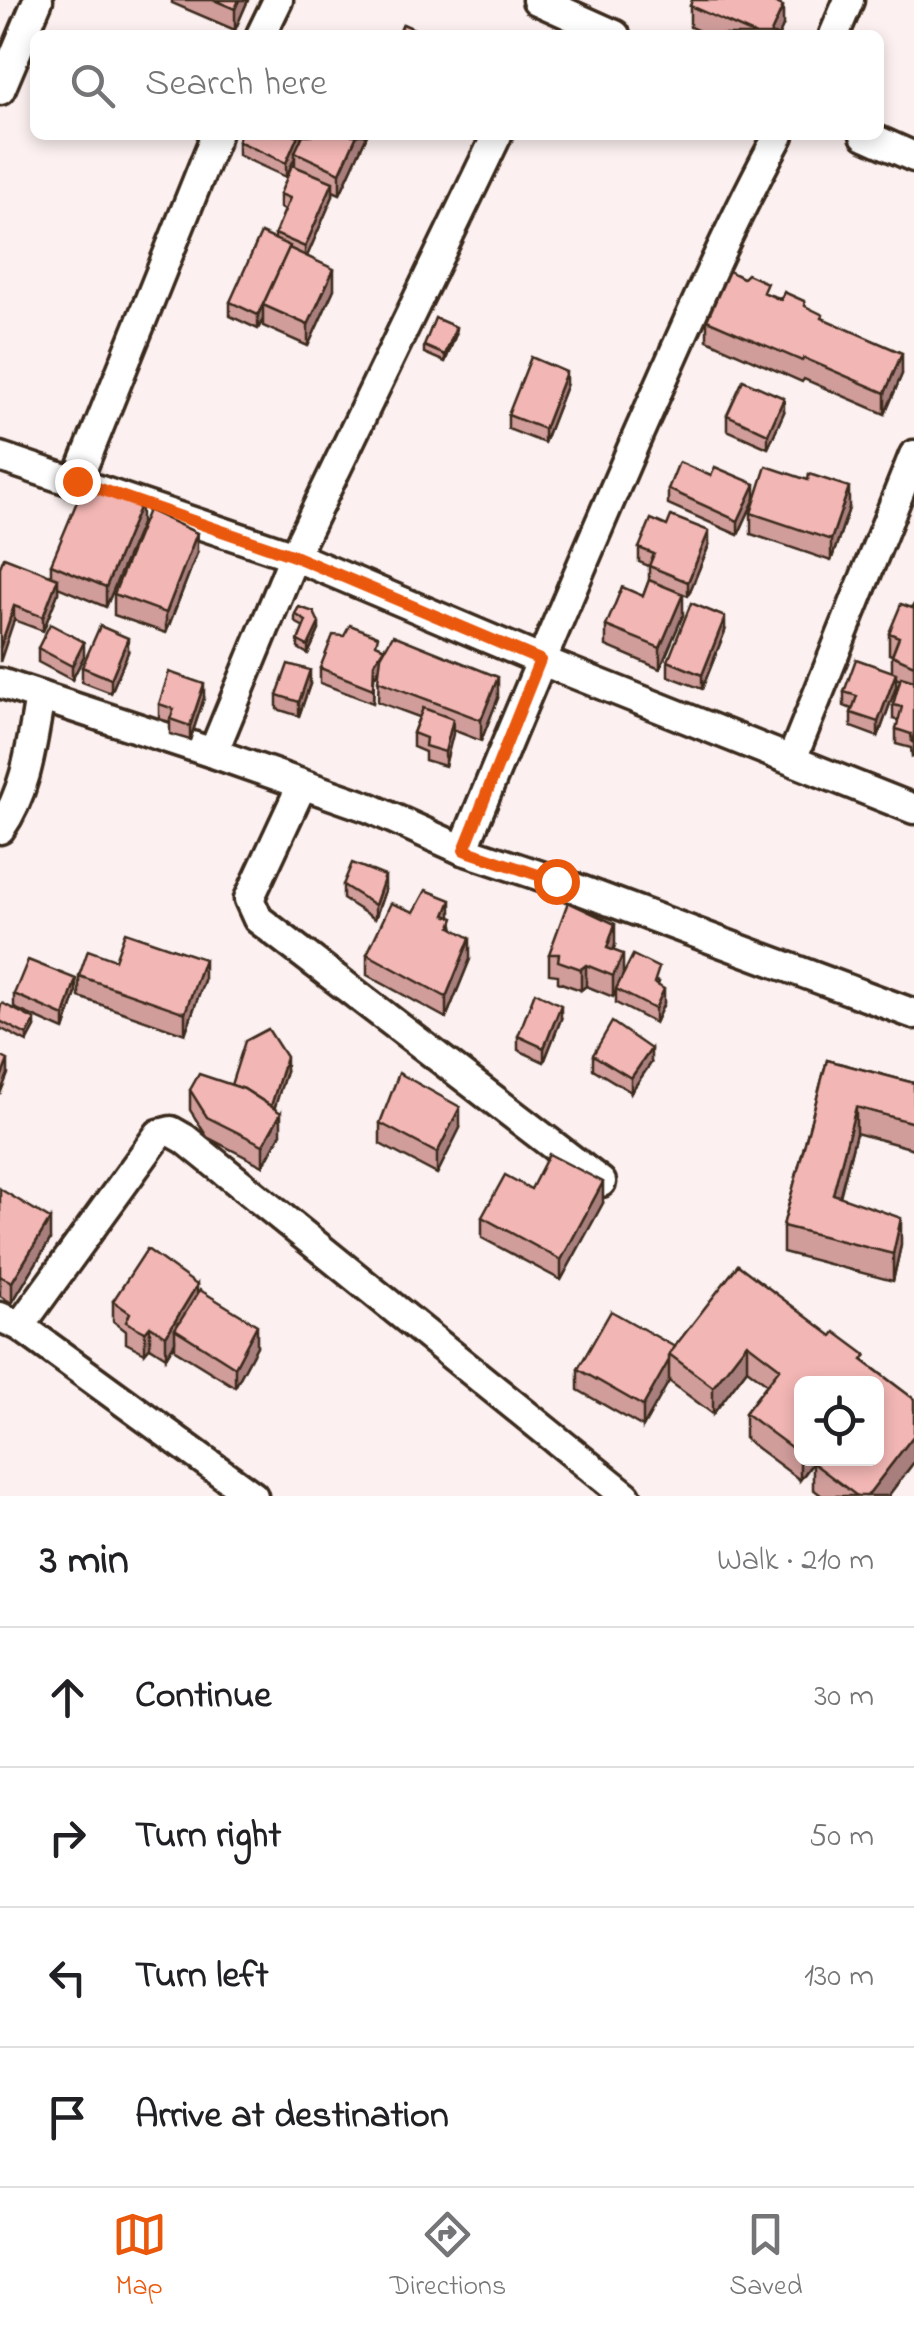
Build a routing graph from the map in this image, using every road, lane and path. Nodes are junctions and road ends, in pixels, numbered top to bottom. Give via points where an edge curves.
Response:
1 (38, 0) edge
2 (278, 0) edge
3 (849, 0) edge
4 (552, 3) edge
5 (263, 30) edge
6 (547, 30) edge
7 (605, 30) edge
8 (836, 30) edge
9 (0, 90) edge
10 (214, 140) edge
11 (495, 140) edge
12 (777, 140) edge
13 (877, 140) edge
14 (914, 157) edge
15 (914, 455) edge
16 (0, 458) edge
17 (77, 481) junction
18 (294, 556) junction
19 (540, 660) junction
20 (0, 682) edge
21 (40, 696) junction
22 (213, 753) junction
23 (792, 759) junction
24 (302, 785) junction
25 (914, 810) edge
26 (0, 830) edge
27 (464, 850) junction
28 (914, 1014) edge
29 (600, 1182) edge
30 (10, 1322) edge
31 (253, 1496) edge
32 (626, 1496) edge

1 - 9 street
2 - 5 street
3 - 8 street
4 - 6 street
4 - 7 street
10 - 17 street
11 - 18 street
12 - 19 street
13 - 14 street
15 - 23 street
16 - 17 street
17 - 18 street
18 - 19 street
18 - 22 street
19 - 23 street
19 - 27 street
20 - 21 street
21 - 22 street
21 - 26 street via 28,766
22 - 24 street
23 - 25 street
24 - 27 street
24 - 29 street via 249,899 258,919
27 - 28 street
30 - 31 street
30 - 32 street via 159,1134 171,1132

